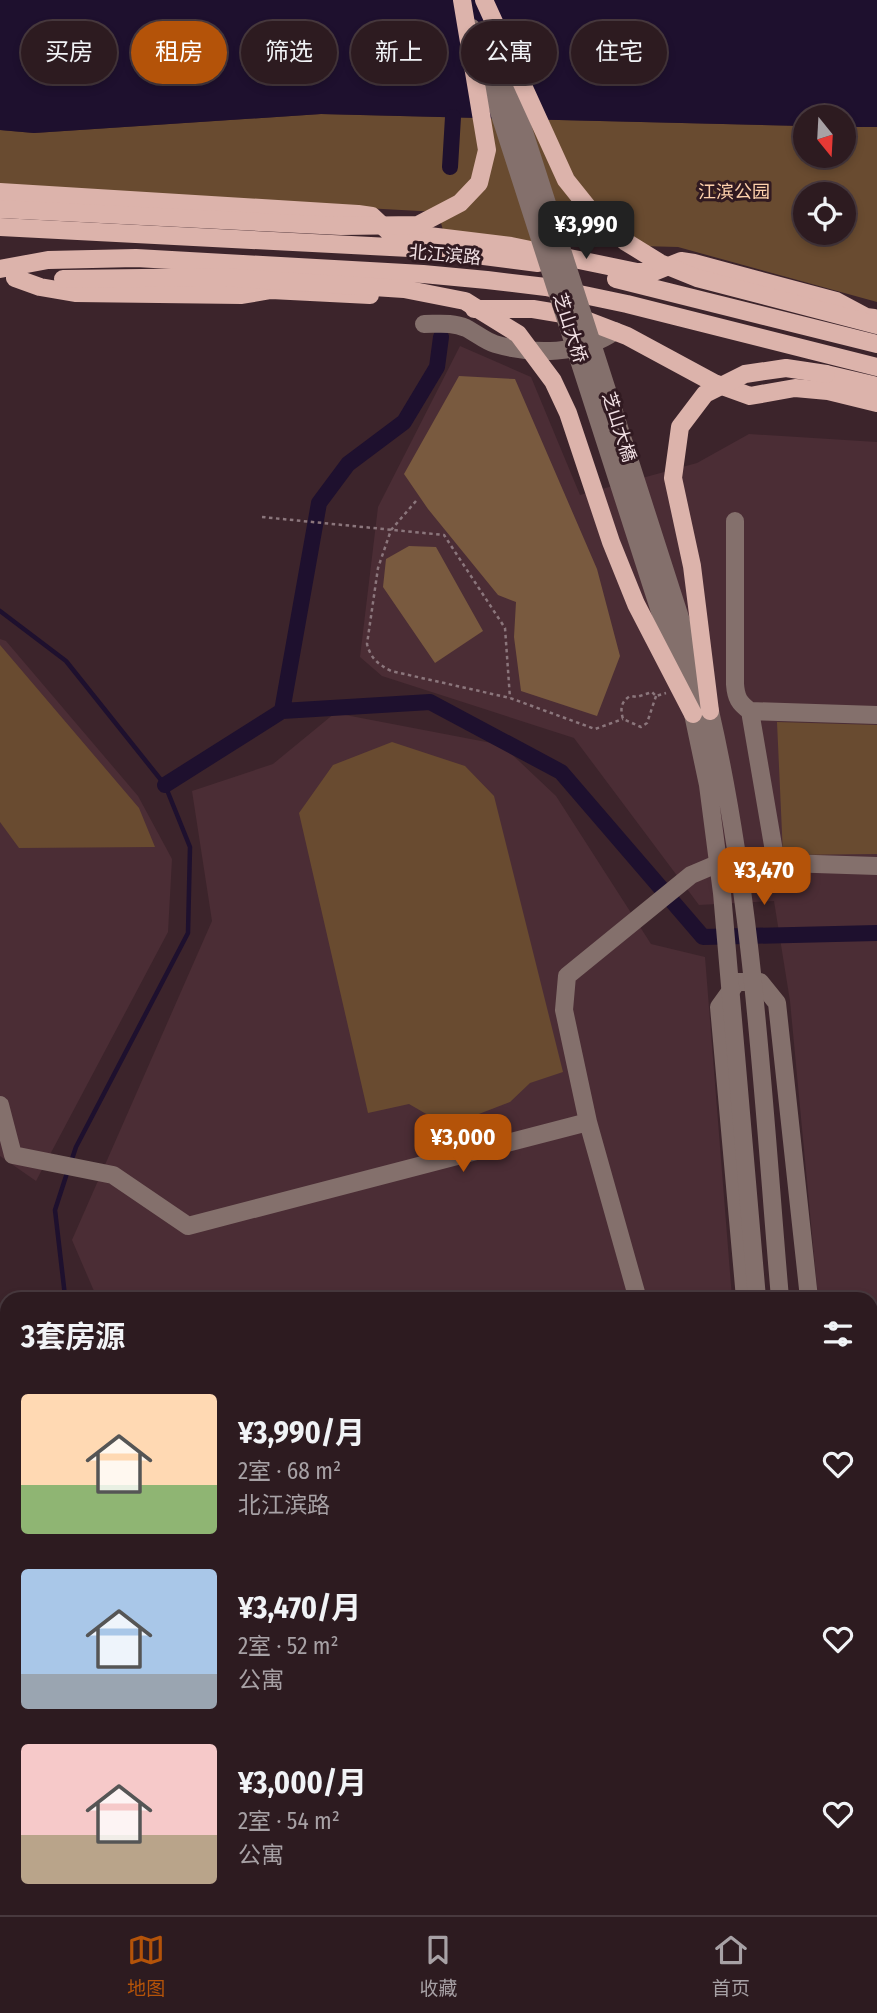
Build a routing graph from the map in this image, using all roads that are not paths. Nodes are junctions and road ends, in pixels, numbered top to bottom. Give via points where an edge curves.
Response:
1 (462, 0) edge
2 (482, 0) edge
3 (0, 192) edge
4 (0, 209) edge
5 (0, 227) edge
6 (5, 274) edge
7 (877, 318) edge
8 (424, 324) dead end
9 (877, 325) edge
10 (615, 331) junction
11 (877, 344) edge
12 (877, 368) edge
13 (877, 386) edge
14 (877, 402) edge
15 (735, 521) dead end
16 (645, 535) junction
17 (750, 711) junction
18 (701, 712) junction
19 (877, 715) edge
20 (776, 863) junction
21 (877, 866) edge
22 (0, 1105) edge
23 (588, 1122) junction
24 (636, 1292) edge
25 (744, 1292) edge
26 (756, 1292) edge
27 (779, 1292) edge
28 (808, 1292) edge

1 - 4 main road, bridge via 487,150 479,183 460,204 418,225 341,226
1 - 16 street, 芝山大桥, bridge
2 - 9 main road, bridge via 566,180 594,215 626,242 697,278
2 - 16 street, 芝山大橋, bridge
3 - 7 main road via 372,216 388,231 511,246 636,272 654,272 681,261 694,263 836,301
5 - 11 main road, 北江滨路 via 429,249 542,263
6 - 10 main road via 75,293 242,295 271,290 412,297 458,308 533,309 575,316
6 - 12 main road, 北江滨路 via 48,260 136,258 487,280 627,304
6 - 18 main road, bridge via 63,279 221,277 404,289 465,301 518,334 553,381 568,413 635,604
8 - 10 street via 451,323 492,343 560,352
10 - 14 main road via 714,383 750,396 795,388
13 - 18 main road, bridge via 786,368 745,374 705,394 680,427 673,478 692,566
15 - 17 street via 735,684 740,704
16 - 18 street, bridge
17 - 19 street
17 - 20 street
18 - 26 street, bridge via 722,893
18 - 27 street, bridge via 726,783 744,890
20 - 21 street
20 - 23 street via 724,861 691,875 567,976 564,1010
22 - 23 street via 13,1155 113,1175 188,1226
23 - 24 street
25 - 28 street via 719,1007 737,982 760,982 777,1003

